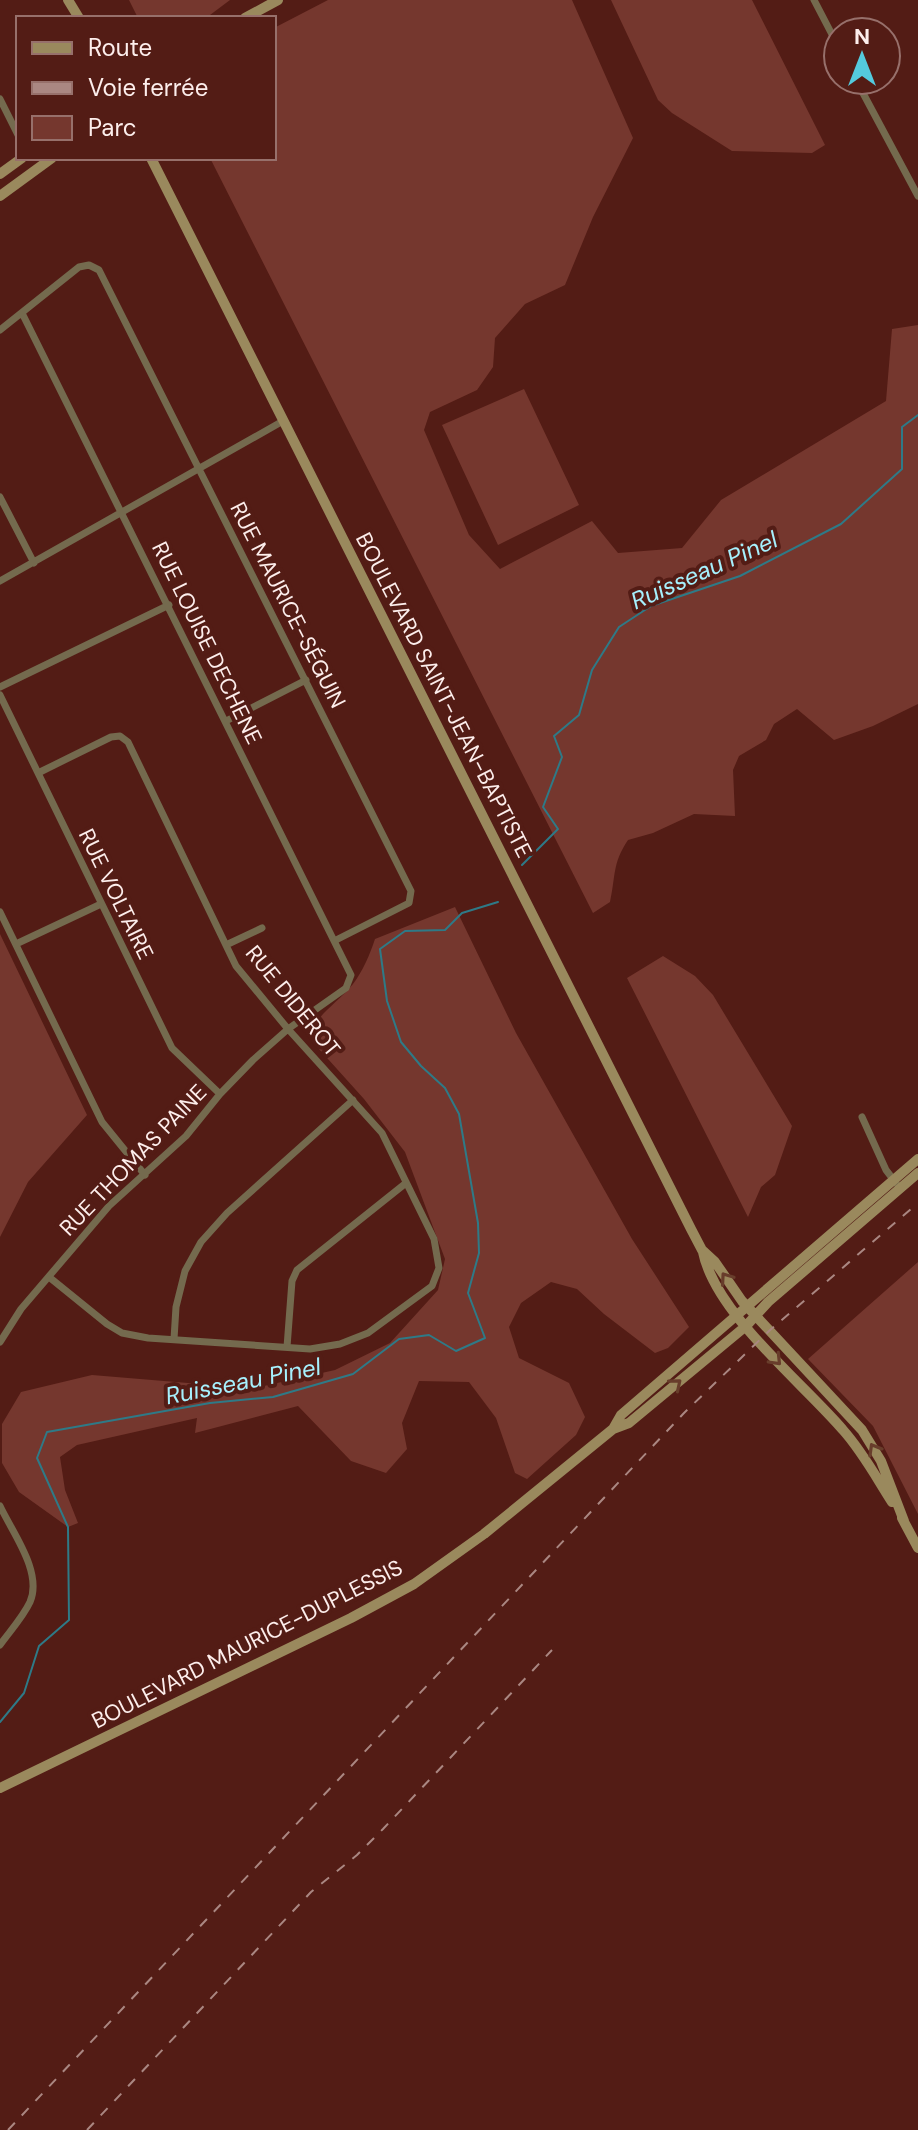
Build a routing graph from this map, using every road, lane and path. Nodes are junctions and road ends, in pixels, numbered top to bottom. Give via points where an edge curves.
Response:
1 (278, 0) edge
2 (249, 16) edge
3 (865, 96) edge
4 (0, 99) edge
5 (16, 131) edge
6 (19, 160) edge
7 (49, 160) edge
8 (152, 160) edge
9 (0, 174) edge
10 (0, 196) edge
11 (918, 196) edge
12 (22, 313) junction
13 (0, 330) edge
14 (283, 421) junction
15 (199, 467) junction
16 (0, 497) edge
17 (122, 513) junction
18 (0, 515) edge
19 (14, 527) junction
20 (34, 563) junction
21 (0, 581) edge
22 (169, 605) junction
23 (306, 680) junction
24 (0, 687) edge
25 (0, 695) edge
26 (226, 721) junction
27 (38, 773) junction
28 (101, 904) junction
29 (0, 912) edge
30 (262, 928) dead end
31 (336, 940) junction
32 (16, 944) junction
33 (226, 945) junction
34 (346, 988) joint
35 (288, 1029) junction
36 (220, 1094) junction
37 (353, 1100) junction
38 (862, 1117) dead end
39 (918, 1159) edge
40 (918, 1173) edge
41 (145, 1175) junction
42 (406, 1183) junction
43 (897, 1184) junction
44 (702, 1250) junction
45 (49, 1277) junction
46 (747, 1307) junction
47 (738, 1316) junction
48 (756, 1316) junction
49 (746, 1326) junction
50 (174, 1339) junction
51 (0, 1342) edge
52 (287, 1347) junction
53 (613, 1429) junction
54 (0, 1506) edge
55 (904, 1521) junction
56 (918, 1548) edge
57 (0, 1645) edge
58 (0, 1788) edge

1 - 2 main road
3 - 11 street
4 - 5 street
6 - 9 main road
7 - 10 main road
8 - 14 main road, BOULEVARD SAINT-JEAN-BAPTISTE
12 - 13 street
12 - 15 street, RUE MAURICE-SÉGUIN via 79,267 99,270
12 - 17 street, RUE LOUISE DECHENE
14 - 15 street
14 - 44 main road, BOULEVARD SAINT-JEAN-BAPTISTE
15 - 17 street
15 - 23 street, RUE MAURICE-SÉGUIN
16 - 19 street
17 - 20 street
17 - 22 street, RUE LOUISE DECHENE
18 - 19 street
19 - 20 street
20 - 21 street
22 - 24 street
22 - 26 street, RUE LOUISE DECHENE
23 - 26 street
23 - 31 street, RUE MAURICE-SÉGUIN via 411,891 409,903
25 - 27 street, RUE VOLTAIRE
26 - 31 street, RUE LOUISE DECHENE
27 - 28 street, RUE VOLTAIRE
27 - 33 street, RUE DIDEROT via 111,737 125,738
28 - 32 street
28 - 36 street, RUE VOLTAIRE via 172,1048
29 - 32 street
30 - 33 street
31 - 34 street, RUE LOUISE DECHENE via 350,969
32 - 41 street via 102,1122
33 - 35 street, RUE DIDEROT via 236,966
34 - 35 street, RUE THOMAS PAINE
35 - 36 street, RUE THOMAS PAINE
35 - 37 street, RUE DIDEROT
36 - 41 street, RUE THOMAS PAINE
37 - 42 street, RUE DIDEROT via 382,1133
37 - 50 street via 201,1242 185,1271
38 - 43 street
39 - 43 main road, BOULEVARD MAURICE-DUPLESSIS
40 - 43 main road, BOULEVARD MAURICE-DUPLESSIS
41 - 45 street, RUE THOMAS PAINE via 109,1206
42 - 52 street via 297,1270
42 - 52 street, RUE DIDEROT via 434,1239 436,1278 425,1293 368,1333 329,1346
43 - 46 main road, BOULEVARD MAURICE-DUPLESSIS
43 - 48 main road, BOULEVARD MAURICE-DUPLESSIS
46 -> 44 main road, BOULEVARD SAINT-JEAN-BAPTISTE
44 - 47 main road, BOULEVARD SAINT-JEAN-BAPTISTE via 706,1269
45 - 50 street via 122,1333
45 - 51 street, RUE THOMAS PAINE
46 - 47 main road, BOULEVARD MAURICE-DUPLESSIS
46 - 48 main road, BOULEVARD SAINT-JEAN-BAPTISTE
47 - 49 main road, BOULEVARD SAINT-JEAN-BAPTISTE
47 - 53 main road, BOULEVARD MAURICE-DUPLESSIS via 621,1415
48 - 49 main road, BOULEVARD MAURICE-DUPLESSIS
55 -> 48 main road, BOULEVARD SAINT-JEAN-BAPTISTE via 881,1461 862,1430
53 -> 49 main road, BOULEVARD MAURICE-DUPLESSIS via 629,1423
49 -> 55 main road, BOULEVARD SAINT-JEAN-BAPTISTE via 846,1433
50 - 52 street
53 - 58 main road, BOULEVARD MAURICE-DUPLESSIS via 414,1584
54 - 57 street via 34,1584 27,1606
55 - 56 main road, BOULEVARD SAINT-JEAN-BAPTISTE

